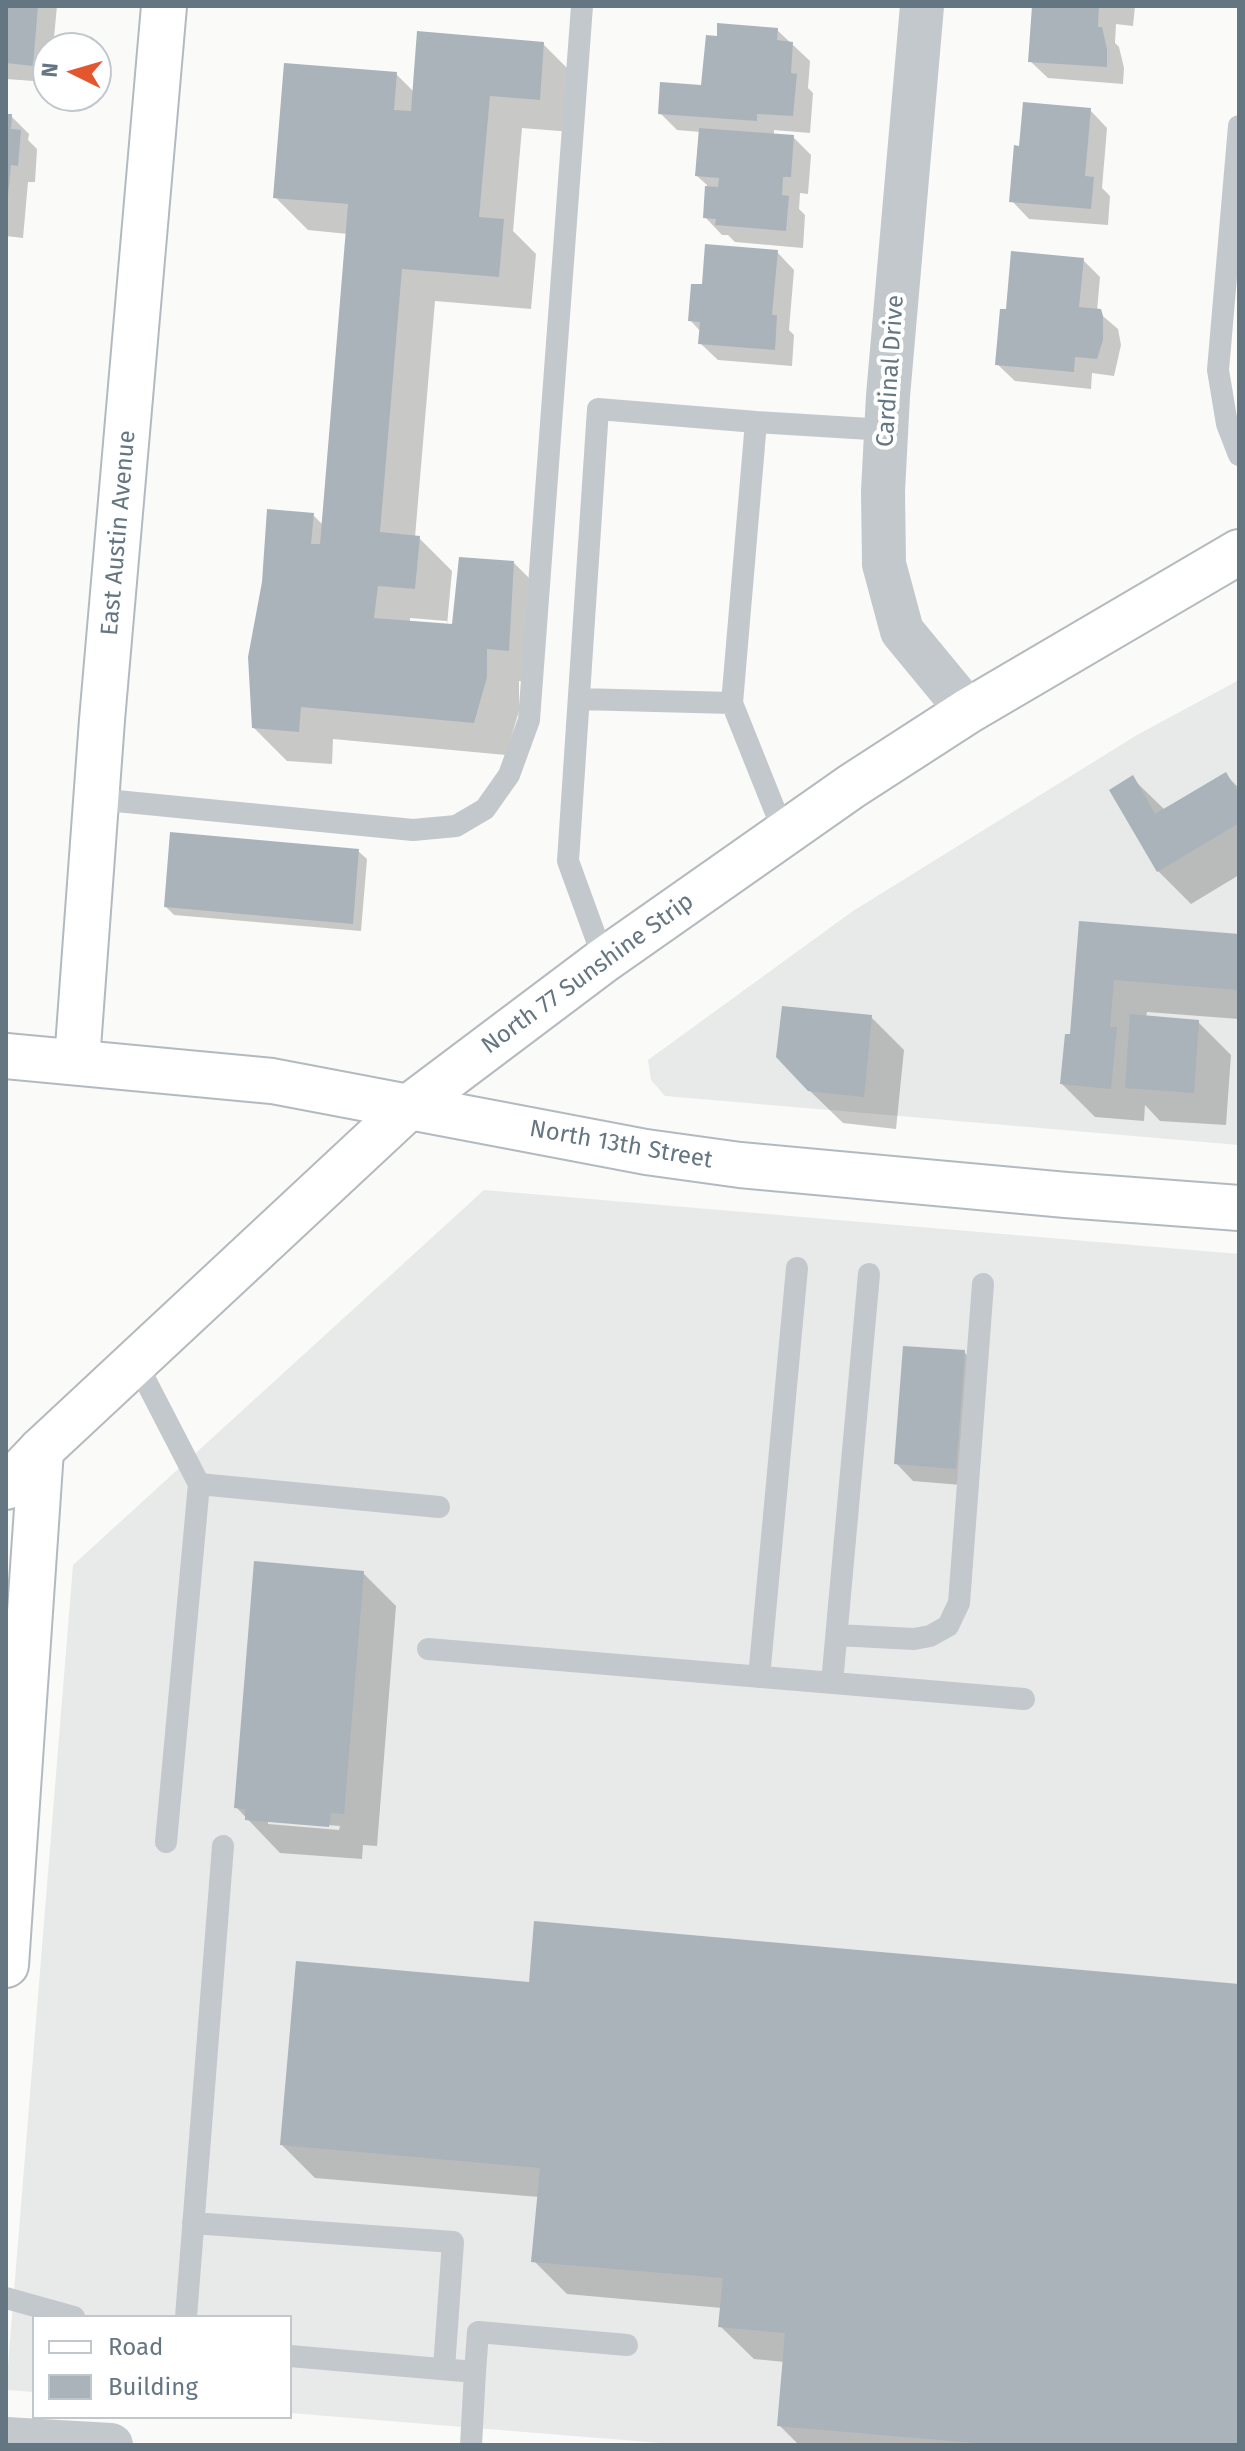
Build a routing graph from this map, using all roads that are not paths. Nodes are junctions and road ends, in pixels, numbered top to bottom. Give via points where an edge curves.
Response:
1 (164, 6) edge
2 (582, 6) edge
3 (922, 6) edge
4 (1239, 126) edge
5 (756, 422) junction
6 (886, 430) junction
7 (1239, 455) edge
8 (1239, 552) edge
9 (579, 699) junction
10 (732, 703) junction
11 (968, 711) junction
12 (96, 799) junction
13 (784, 833) junction
14 (604, 960) junction
15 (6, 1056) edge
16 (77, 1061) junction
17 (410, 1106) junction
18 (1239, 1208) edge
19 (797, 1268) dead end
20 (869, 1274) dead end
21 (983, 1284) dead end
22 (136, 1362) junction
23 (41, 1450) junction
24 (199, 1484) junction
25 (6, 1487) edge
26 (439, 1507) dead end
27 (837, 1635) junction
28 (428, 1649) dead end
29 (759, 1677) junction
30 (832, 1683) junction
31 (1024, 1699) dead end
32 (166, 1842) dead end
33 (223, 1846) dead end
34 (6, 1965) edge
35 (193, 2223) junction
36 (6, 2298) edge
37 (67, 2315) edge
38 (186, 2315) edge
39 (627, 2345) dead end
40 (292, 2356) edge
41 (444, 2368) junction
42 (475, 2372) junction
43 (6, 2439) edge
44 (111, 2445) edge
45 (471, 2445) edge

1 - 12 street, East Austin Avenue
2 - 12 lane via 529,720 509,775 485,809 456,826 413,830
3 - 6 street, Cardinal Drive
4 - 7 lane via 1218,370 1227,424
5 - 6 lane
5 - 9 lane via 598,409
5 - 10 lane
6 - 11 street, Cardinal Drive via 884,564 902,631
8 - 11 street, North 77 Sunshine Strip
9 - 10 lane
9 - 14 lane via 568,861
10 - 13 lane
11 - 13 street, North 77 Sunshine Strip
12 - 16 street, East Austin Avenue
13 - 14 street, North 77 Sunshine Strip
14 - 17 street, North 77 Sunshine Strip
15 - 16 street, North 13th Street
16 - 17 street, North 13th Street via 272,1081
17 - 18 street, North 13th Street via 611,1146 740,1165
17 - 22 street, North 77 Sunshine Strip
19 - 29 lane
20 - 27 lane
21 - 27 lane via 959,1603 948,1626 930,1636
22 - 23 street, North 77 Sunshine Strip
22 - 24 lane
23 - 25 street, North 77 Sunshine Strip
23 - 34 street
24 - 26 lane
24 - 32 lane
27 - 30 lane
28 - 29 lane
29 - 30 lane
30 - 31 lane
33 - 35 lane
35 - 38 lane
35 - 41 lane via 453,2242
36 - 37 lane
39 - 42 lane via 478,2332
40 - 41 lane
41 - 42 lane
42 - 45 lane
43 - 44 street

